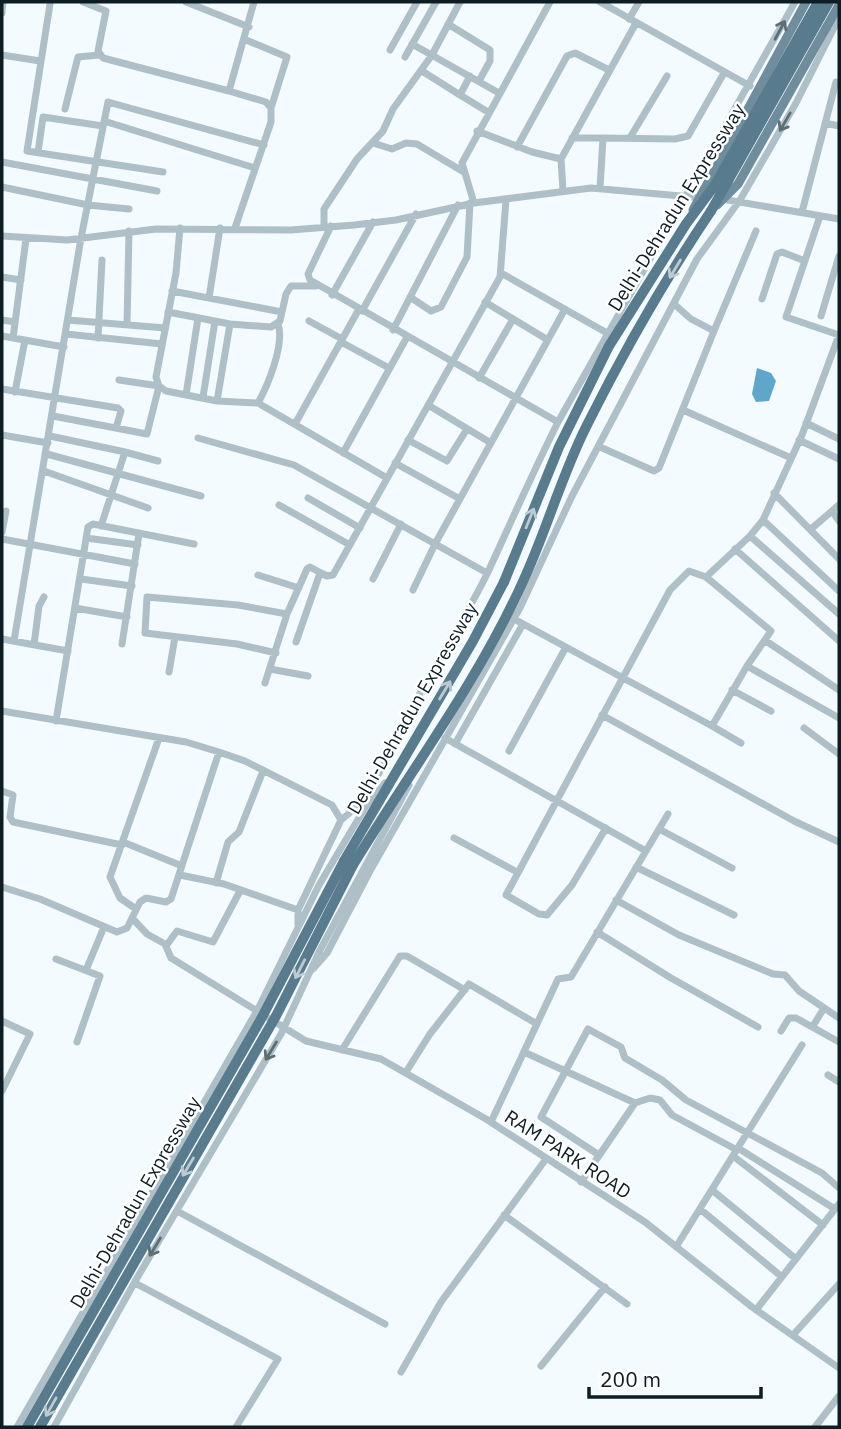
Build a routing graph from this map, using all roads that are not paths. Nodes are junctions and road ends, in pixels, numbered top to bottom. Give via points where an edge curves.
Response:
1 (3, 2) edge
2 (83, 2) edge
3 (186, 2) edge
4 (254, 2) edge
5 (417, 2) edge
6 (436, 2) edge
7 (460, 2) edge
8 (550, 2) edge
9 (600, 2) edge
10 (639, 2) edge
11 (795, 2) edge
12 (806, 2) edge
13 (818, 2) edge
14 (829, 2) edge
15 (50, 4) dead end
16 (839, 5) edge
17 (2, 13) edge
18 (839, 18) edge
19 (633, 21) junction
20 (448, 24) junction
21 (249, 27) junction
22 (246, 40) junction
23 (412, 44) junction
24 (390, 50) dead end
25 (2, 55) edge
26 (99, 55) junction
27 (432, 55) junction
28 (405, 57) dead end
29 (40, 61) junction
30 (609, 70) junction
31 (422, 71) junction
32 (724, 73) junction
33 (470, 76) junction
34 (667, 76) dead end
35 (479, 81) junction
36 (836, 82) dead end
37 (750, 86) junction
38 (229, 91) junction
39 (499, 93) junction
40 (460, 95) junction
41 (831, 103) junction
42 (839, 105) edge
43 (271, 108) junction
44 (65, 109) dead end
45 (488, 112) junction
46 (825, 122) junction
47 (103, 124) junction
48 (839, 126) edge
49 (477, 131) junction
50 (631, 136) junction
51 (572, 138) junction
52 (603, 138) junction
53 (373, 143) junction
54 (264, 145) junction
55 (517, 147) junction
56 (38, 152) junction
57 (561, 159) junction
58 (95, 161) junction
59 (2, 162) edge
60 (255, 168) junction
61 (462, 170) junction
62 (163, 172) dead end
63 (92, 180) junction
64 (2, 187) edge
65 (600, 188) junction
66 (157, 191) dead end
67 (563, 191) junction
68 (687, 197) junction
69 (506, 200) junction
70 (740, 200) junction
71 (472, 203) junction
72 (88, 205) junction
73 (458, 205) junction
74 (129, 209) dead end
75 (711, 211) junction
76 (802, 212) junction
77 (416, 214) junction
78 (820, 216) junction
79 (839, 219) edge
80 (373, 222) junction
81 (686, 224) junction
82 (327, 227) junction
83 (180, 228) junction
84 (220, 228) junction
85 (235, 228) junction
86 (129, 231) junction
87 (756, 231) dead end
88 (2, 236) edge
89 (81, 238) junction
90 (26, 239) junction
91 (839, 256) edge
92 (102, 260) dead end
93 (805, 261) junction
94 (501, 273) junction
95 (2, 277) edge
96 (21, 280) junction
97 (317, 286) junction
98 (172, 291) junction
99 (332, 295) junction
100 (410, 297) junction
101 (209, 298) junction
102 (762, 299) dead end
103 (485, 302) junction
104 (674, 304) junction
105 (565, 309) junction
106 (360, 310) junction
107 (168, 312) junction
108 (282, 312) junction
109 (821, 316) dead end
110 (198, 318) junction
111 (513, 319) junction
112 (2, 320) edge
113 (68, 320) junction
114 (215, 321) junction
115 (309, 321) dead end
116 (15, 322) junction
117 (99, 323) junction
118 (230, 324) junction
119 (278, 324) junction
120 (127, 325) junction
121 (165, 328) junction
122 (393, 330) junction
123 (714, 331) junction
124 (607, 333) junction
125 (66, 334) junction
126 (839, 335) edge
127 (2, 336) edge
128 (407, 337) junction
129 (13, 338) junction
130 (98, 338) junction
131 (25, 340) junction
132 (341, 340) junction
133 (548, 340) junction
134 (162, 344) junction
135 (64, 347) junction
136 (451, 363) junction
137 (389, 368) junction
138 (479, 378) junction
139 (119, 380) dead end
140 (159, 387) junction
141 (2, 389) edge
142 (15, 391) junction
143 (186, 395) junction
144 (56, 397) junction
145 (203, 397) junction
146 (516, 398) junction
147 (217, 401) junction
148 (258, 403) junction
149 (428, 405) junction
150 (683, 410) junction
151 (53, 416) junction
152 (558, 422) junction
153 (295, 424) junction
154 (806, 424) junction
155 (116, 428) junction
156 (467, 429) junction
157 (2, 435) edge
158 (198, 438) dead end
159 (49, 439) junction
160 (839, 439) edge
161 (408, 440) junction
162 (799, 440) junction
163 (491, 443) junction
164 (600, 447) junction
165 (125, 452) junction
166 (343, 453) junction
167 (47, 454) junction
168 (791, 458) junction
169 (839, 459) edge
170 (158, 461) dead end
171 (395, 463) junction
172 (44, 471) junction
173 (118, 474) junction
174 (387, 478) junction
175 (774, 493) junction
176 (111, 496) junction
177 (201, 496) dead end
178 (308, 498) dead end
179 (460, 499) junction
180 (279, 505) dead end
181 (839, 505) edge
182 (371, 507) junction
183 (148, 508) dead end
184 (6, 511) dead end
185 (832, 511) junction
186 (763, 520) junction
187 (839, 521) edge
188 (401, 524) junction
189 (101, 526) junction
190 (360, 528) junction
191 (811, 529) junction
192 (2, 532) edge
193 (139, 534) junction
194 (750, 536) junction
195 (86, 538) junction
196 (2, 539) edge
197 (194, 544) dead end
198 (435, 544) junction
199 (31, 545) junction
200 (138, 545) junction
201 (350, 545) junction
202 (736, 549) junction
203 (84, 555) junction
204 (839, 559) edge
205 (135, 564) junction
206 (321, 573) junction
207 (487, 573) junction
208 (258, 575) dead end
209 (706, 577) junction
210 (81, 579) junction
211 (373, 579) dead end
212 (132, 586) junction
213 (299, 588) junction
214 (413, 590) dead end
215 (839, 591) edge
216 (44, 597) dead end
217 (75, 608) junction
218 (288, 614) junction
219 (839, 614) edge
220 (127, 617) junction
221 (514, 620) junction
222 (523, 624) junction
223 (175, 637) junction
224 (2, 639) edge
225 (14, 641) junction
226 (839, 641) edge
227 (296, 642) dead end
228 (766, 642) junction
229 (122, 644) dead end
230 (34, 645) junction
231 (566, 647) junction
232 (68, 651) junction
233 (276, 653) junction
234 (747, 666) junction
235 (270, 669) junction
236 (169, 672) dead end
237 (308, 676) dead end
238 (621, 676) junction
239 (265, 683) dead end
240 (732, 690) junction
241 (839, 690) edge
242 (2, 711) edge
243 (771, 711) dead end
244 (602, 715) junction
245 (839, 718) edge
246 (56, 721) junction
247 (712, 726) junction
248 (804, 727) dead end
249 (159, 738) junction
250 (445, 738) junction
251 (741, 743) dead end
252 (455, 744) junction
253 (509, 751) dead end
254 (219, 752) junction
255 (839, 754) edge
256 (397, 769) junction
257 (263, 771) junction
258 (413, 776) junction
259 (2, 791) edge
260 (556, 800) junction
261 (668, 814) dead end
262 (341, 820) junction
263 (606, 828) junction
264 (659, 829) junction
265 (454, 838) dead end
266 (839, 842) edge
267 (122, 843) junction
268 (646, 851) junction
269 (349, 863) junction
270 (183, 866) junction
271 (636, 867) junction
272 (732, 868) dead end
273 (517, 872) junction
274 (180, 875) junction
275 (216, 883) junction
276 (2, 887) edge
277 (240, 891) junction
278 (616, 900) junction
279 (136, 909) junction
280 (298, 910) junction
281 (734, 915) dead end
282 (132, 918) junction
283 (104, 927) junction
284 (298, 929) junction
285 (597, 932) junction
286 (166, 946) junction
287 (56, 959) dead end
288 (313, 969) junction
289 (86, 970) junction
290 (465, 990) junction
291 (824, 1008) junction
292 (258, 1009) junction
293 (839, 1018) edge
294 (2, 1021) edge
295 (537, 1024) junction
296 (813, 1026) junction
297 (284, 1027) junction
298 (758, 1027) dead end
299 (781, 1031) dead end
300 (77, 1042) dead end
301 (839, 1042) edge
302 (802, 1045) dead end
303 (342, 1050) junction
304 (524, 1052) junction
305 (565, 1071) junction
306 (406, 1072) junction
307 (828, 1075) dead end
308 (839, 1082) edge
309 (2, 1091) edge
310 (635, 1103) junction
311 (491, 1122) junction
312 (748, 1132) junction
313 (736, 1152) junction
314 (599, 1156) junction
315 (546, 1158) junction
316 (839, 1174) edge
317 (581, 1182) junction
318 (836, 1185) edge
319 (712, 1190) junction
320 (837, 1206) edge
321 (700, 1209) junction
322 (177, 1210) junction
323 (504, 1215) junction
324 (823, 1224) junction
325 (676, 1247) junction
326 (796, 1259) junction
327 (782, 1277) junction
328 (135, 1283) junction
329 (839, 1284) edge
330 (605, 1287) junction
331 (627, 1304) dead end
332 (756, 1310) junction
333 (386, 1324) dead end
334 (793, 1335) junction
335 (541, 1366) dead end
336 (839, 1368) edge
337 (401, 1373) dead end
338 (839, 1396) edge
339 (17, 1427) edge
340 (27, 1427) edge
341 (40, 1427) edge
342 (54, 1427) edge
343 (236, 1427) edge
344 (815, 1427) edge

1 - 17 street
2 - 26 street via 106,11
3 - 21 street
4 - 21 street
5 - 24 street
6 - 23 street
7 - 20 street
8 - 39 street
9 - 19 street
10 - 19 street
37 -> 11 street
12 - 81 main road, bridge
13 - 81 highway, Delhi-Dehradun Expressway, bridge via 715,185
14 - 75 highway, Delhi-Dehradun Expressway, bridge
15 - 29 street
16 - 75 main road, bridge via 738,184
18 -> 70 street
19 - 30 street
19 - 32 street
20 - 27 street
20 - 35 street via 490,50 490,61
21 - 22 street
22 - 38 street
22 - 43 street via 287,57
23 - 27 street
23 - 28 street
25 - 29 street
26 - 38 street
26 - 44 street via 78,57
27 - 31 street
27 - 33 street
29 - 56 street via 26,148
30 - 51 street
30 - 55 street via 575,53 566,56
31 - 40 street
31 - 53 street
32 - 37 street
32 - 50 street via 688,136
33 - 35 street
33 - 40 street
34 - 50 street
35 - 39 street
36 - 41 street
37 - 68 street
38 - 43 street via 266,102
39 - 45 street
40 - 45 street
41 - 42 street
41 - 46 street
43 - 54 street
45 - 49 street
46 - 48 street
46 - 76 street
47 - 54 street via 108,102
47 - 56 street via 43,117
47 - 58 street
47 - 60 street
49 - 55 street
49 - 61 street
50 - 52 street
51 - 52 street
51 - 57 street
52 - 65 street
53 - 61 street via 392,149 417,144
53 - 82 street via 324,209
54 - 60 street
55 - 57 street
56 - 58 street
57 - 67 street
58 - 62 street
58 - 63 street
59 - 63 street
60 - 85 street
61 - 71 street
63 - 66 street
63 - 72 street
64 - 72 street
65 - 67 street
65 - 68 street
67 - 69 street
68 - 70 street
68 - 124 street
69 - 71 street
69 - 94 street
70 - 76 street
70 - 104 street via 697,259
71 - 73 street
71 - 100 street via 467,257 440,307 430,311
72 - 74 street
72 - 89 street
73 - 77 street
73 - 100 street
75 -> 258 highway, Delhi-Dehradun Expressway via 586,427 521,587
76 - 78 street
77 - 80 street
77 - 106 street
78 - 79 street
78 - 93 street
80 - 82 street
80 - 99 street
256 -> 81 highway, Delhi-Dehradun Expressway, bridge via 504,582 582,396
82 - 85 street
82 - 97 street via 308,274
83 - 84 street
83 - 86 street
83 - 98 street
84 - 85 street
84 - 101 street
86 - 89 street
86 - 120 street
87 - 123 street
88 - 90 street
89 - 90 street
89 - 113 street
90 - 96 street
91 - 109 street
92 - 117 street
93 - 102 street via 777,254
93 - 126 street via 786,317
94 - 103 street
94 - 105 street
95 - 96 street
96 - 116 street
97 - 99 street
97 - 108 street via 291,286
98 - 101 street
98 - 107 street
99 - 106 street
100 - 122 street
101 - 108 street
103 - 111 street
103 - 136 street
104 - 123 street
104 - 164 street
105 - 124 street
105 - 133 street
106 - 122 street
106 - 132 street
107 - 110 street
107 - 121 street
108 - 119 street
110 - 114 street
110 - 143 street
111 - 133 street
111 - 138 street
112 - 116 street
113 - 117 street
113 - 125 street
114 - 118 street
114 - 145 street
115 - 132 street
116 - 129 street
117 - 120 street
117 - 130 street
118 - 119 street via 266,328
118 - 147 street
119 - 148 street via 272,373
120 - 121 street
121 - 134 street
122 - 128 street
123 - 150 street
124 - 152 street
125 - 130 street
125 - 135 street
126 - 154 street
127 - 129 street
128 - 136 street
128 - 137 street
129 - 131 street
130 - 134 street
131 - 135 street
131 - 142 street
132 - 137 street
132 - 153 street
133 - 146 street
134 - 140 street via 156,377
135 - 144 street
136 - 138 street
136 - 149 street
137 - 166 street
138 - 146 street
139 - 140 street
140 - 143 street
140 - 155 street via 148,433
141 - 142 street
142 - 144 street
143 - 145 street
144 - 151 street
144 - 155 street via 120,408
145 - 147 street
146 - 152 street
146 - 163 street
147 - 148 street
148 - 153 street
149 - 156 street
149 - 161 street
150 - 164 street via 656,471
150 - 168 street
151 - 155 street
151 - 159 street
152 - 207 street
153 - 166 street
154 - 160 street
154 - 162 street
156 - 161 street via 447,461
156 - 163 street
157 - 159 street
158 - 182 street via 281,460
159 - 165 street
159 - 167 street
161 - 171 street
162 - 168 street
162 - 169 street
163 - 179 street
164 - 221 street
165 - 170 street
165 - 173 street
166 - 174 street
167 - 172 street
167 - 173 street
168 - 175 street
171 - 174 street
171 - 179 street
172 - 176 street
172 - 199 street
173 - 176 street
173 - 177 street
174 - 182 street
175 - 186 street
175 - 191 street
176 - 183 street
176 - 189 street
178 - 190 street
179 - 198 street
180 - 201 street
181 - 185 street
182 - 188 street
182 - 190 street
184 - 192 street
185 - 187 street
185 - 191 street
186 - 194 street
186 - 215 street
188 - 198 street
188 - 211 street
189 - 193 street
189 - 195 street via 90,525
190 - 201 street
191 - 204 street
193 - 197 street
193 - 200 street
194 - 202 street
194 - 219 street
195 - 200 street
195 - 203 street
196 - 199 street
198 - 207 street
198 - 214 street
199 - 203 street
199 - 225 street
200 - 205 street
201 - 206 street via 333,575
202 - 209 street
202 - 226 street
203 - 205 street
203 - 210 street
205 - 212 street
206 - 213 street via 309,566
206 - 227 street
207 - 262 street via 390,757 351,813
208 - 213 street
209 - 228 street via 770,629
209 - 238 street via 689,571 674,583
210 - 212 street
210 - 217 street
212 - 220 street
213 - 218 street
216 - 230 street via 38,606
217 - 220 street
217 - 232 street
218 - 223 street via 148,596 145,633
218 - 233 street
220 - 229 street
221 - 222 street
221 - 250 street
222 - 231 street
222 - 252 street
223 - 233 street
223 - 236 street
224 - 225 street
225 - 230 street
228 - 234 street
228 - 241 street
230 - 232 street
231 - 238 street
231 - 253 street
232 - 246 street
233 - 235 street
234 - 240 street
234 - 245 street
235 - 237 street
235 - 239 street
238 - 244 street
238 - 247 street
240 - 243 street
240 - 247 street
242 - 246 street
244 - 260 street
244 - 266 street
246 - 249 street
247 - 251 street
248 - 255 street
249 - 254 street
249 - 267 street
250 - 252 street
250 - 288 street via 327,953
252 - 260 street
254 - 257 street
254 - 270 street
256 - 269 highway, Delhi-Dehradun Expressway
256 - 284 street via 366,806
257 - 262 street via 332,806
257 - 275 street via 239,832 229,840
258 - 269 highway, Delhi-Dehradun Expressway
258 - 288 street
259 - 267 street via 13,795 13,822
260 - 263 street
260 - 273 street
261 - 264 street
262 - 280 street
263 - 268 street
263 - 273 street via 572,885 547,915 506,895
264 - 268 street
264 - 272 street
265 - 273 street
267 - 270 street
267 - 279 street via 110,880 120,898
268 - 271 street
269 - 340 highway, Delhi-Dehradun Expressway, bridge
269 -> 341 highway, Delhi-Dehradun Expressway, bridge via 280,1009
270 - 274 street
271 - 278 street
271 - 281 street
274 - 275 street
274 - 279 street via 169,902 146,898
275 - 277 street
276 - 283 street
277 - 280 street
277 - 286 street via 213,942 177,931
278 - 285 street
278 - 291 street via 679,934 785,975
279 - 282 street
280 - 284 street
282 - 283 street via 121,932
282 - 286 street, RAM PARK ROAD
283 - 289 street
284 - 292 street
285 - 295 street via 570,979 558,979
285 - 298 street
286 - 292 street, RAM PARK ROAD via 171,958
287 - 289 street
288 - 297 street
289 - 300 street via 100,978
290 - 295 street via 474,984
290 - 303 street via 402,955
290 - 306 street via 429,1034
291 - 293 street
291 - 296 street
292 - 297 street, RAM PARK ROAD
292 - 339 street
294 - 309 street via 30,1034
295 - 304 street
296 - 299 street via 792,1018
296 - 301 street
297 - 303 street, RAM PARK ROAD via 313,1044
297 -> 322 street
302 - 312 street
303 - 306 street, RAM PARK ROAD via 369,1054
304 - 305 street
304 - 311 street
305 - 310 street
305 - 312 street via 590,1029 621,1047 625,1058 686,1100
305 - 314 street via 541,1119
306 - 311 street, RAM PARK ROAD
307 - 308 street
310 - 313 street via 660,1100 669,1113
310 - 314 street
311 - 315 street, RAM PARK ROAD
312 - 313 street
312 - 318 street
313 - 319 street
313 - 320 street
313 - 324 street
314 - 317 street
315 - 317 street, RAM PARK ROAD
315 - 323 street
316 - 318 street
317 - 325 street, RAM PARK ROAD
319 - 321 street
319 - 326 street
320 - 324 street
321 - 325 street
321 - 327 street
322 -> 328 street
322 - 333 street
323 - 330 street
323 - 337 street via 441,1302
324 - 326 street
325 - 332 street, RAM PARK ROAD
326 - 327 street
327 - 332 street
328 - 342 street
328 - 343 street via 278,1359
329 - 334 street
330 - 331 street
330 - 335 street
332 - 334 street, RAM PARK ROAD
334 - 336 street, RAM PARK ROAD
338 - 344 street

